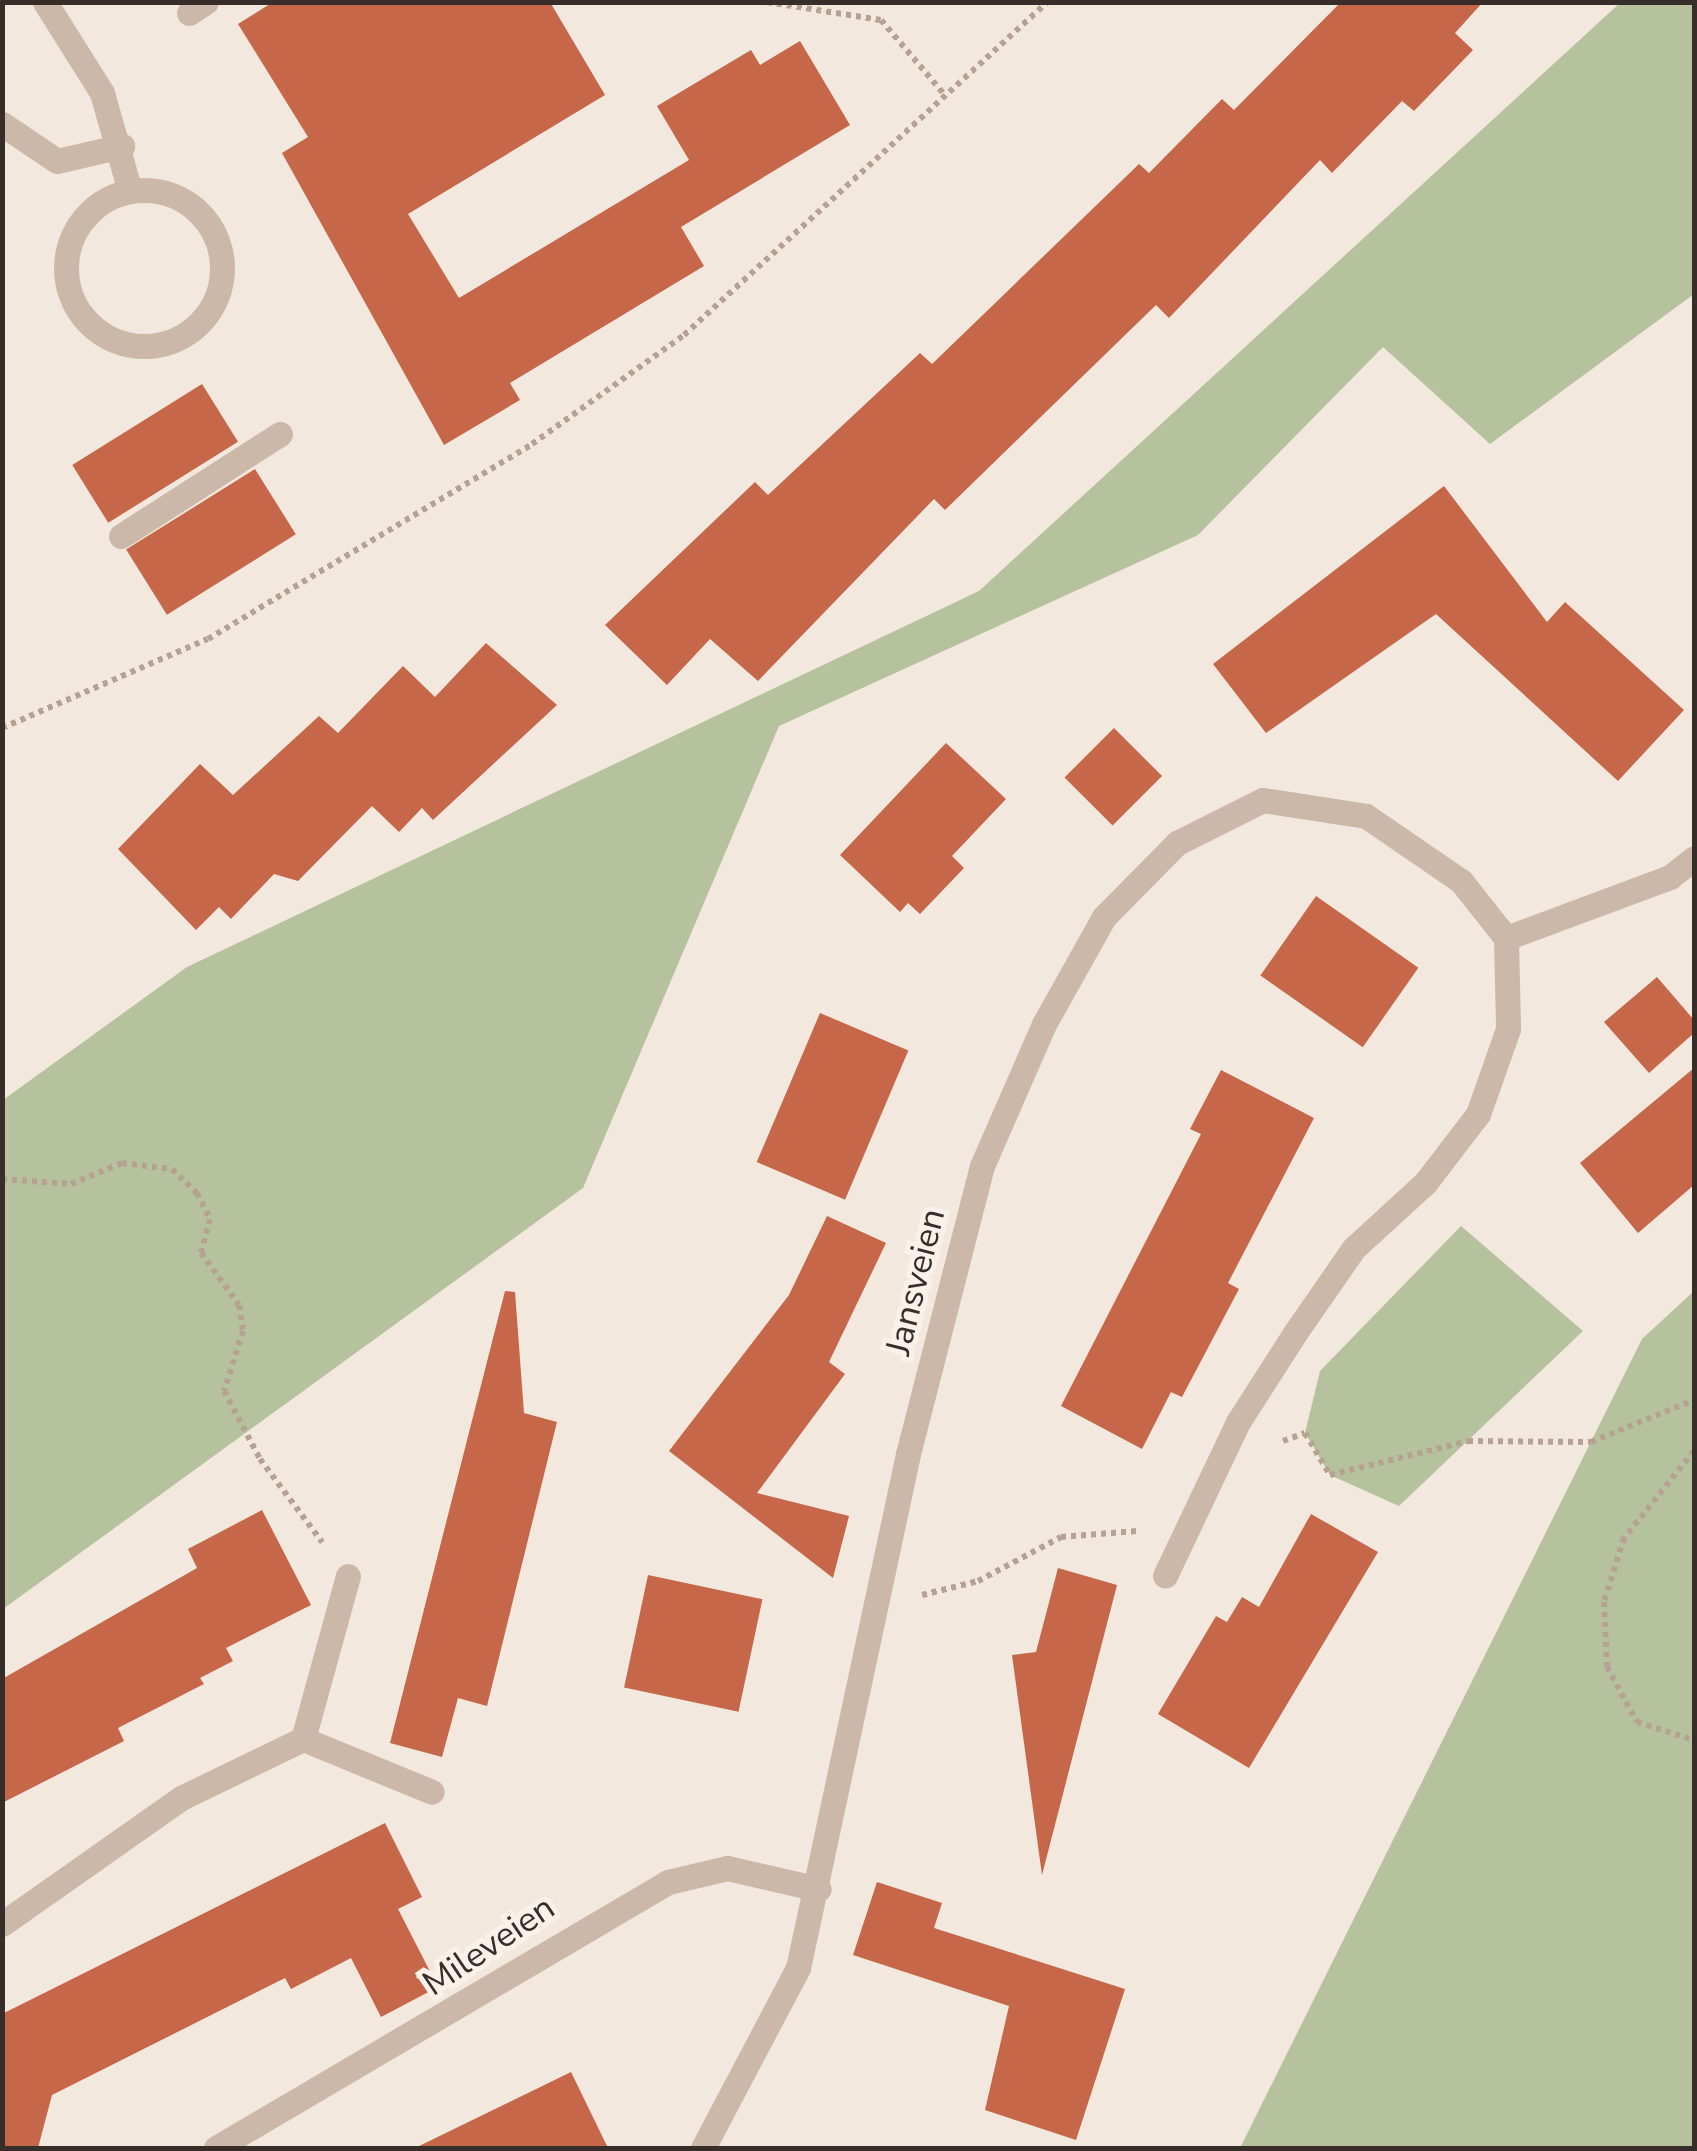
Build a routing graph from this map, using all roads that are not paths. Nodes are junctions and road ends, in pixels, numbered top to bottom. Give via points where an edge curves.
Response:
1 (45, 2) edge
2 (2, 124) edge
3 (122, 146) junction
4 (130, 190) junction
5 (280, 434) dead end
6 (121, 536) dead end
7 (1694, 858) edge
8 (1506, 938) junction
9 (348, 1576) road end
10 (1165, 1576) dead end
11 (304, 1740) junction
12 (432, 1792) dead end
13 (819, 1889) junction
14 (2, 1924) edge
15 (216, 2148) edge
16 (703, 2148) edge

1 - 3 street
2 - 3 street via 57,161
3 - 4 street
4 - 4 street via 88,213 72,235 68,288 79,314 113,341 156,347 195,328 216,301 223,268 216,234 194,208
5 - 6 street
7 - 8 street via 1670,877
8 - 10 street via 1508,1028 1478,1114 1425,1183 1354,1248 1217,1468
8 - 13 street, Jansveien via 1462,880 1366,816 1263,800 1176,842 1104,916 982,1166 908,1454
9 - 11 street
11 - 12 street
11 - 14 street via 181,1798
13 - 15 street, Mileveien via 727,1868 668,1882
13 - 16 street, Jansveien via 798,1968

